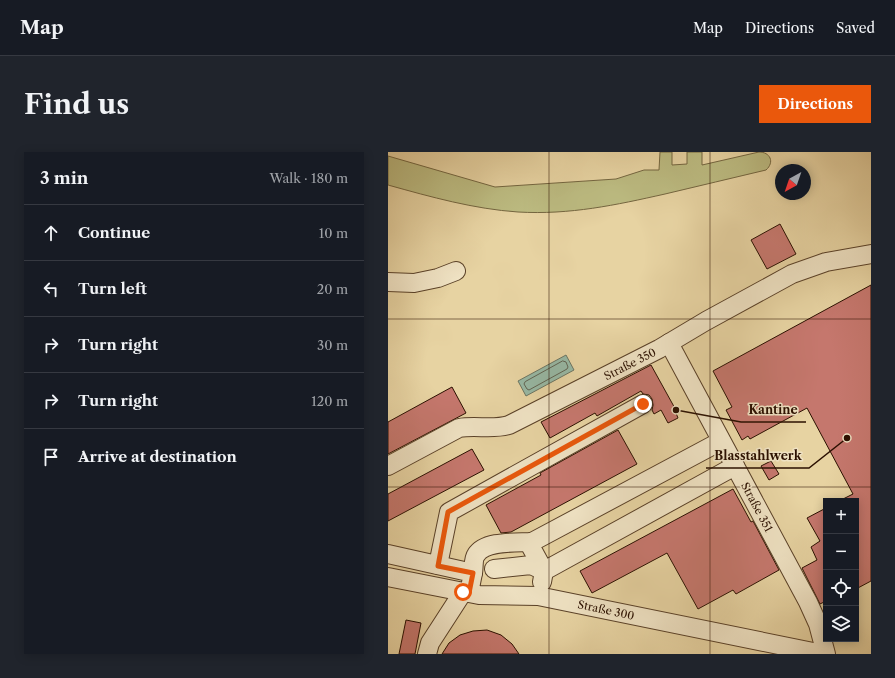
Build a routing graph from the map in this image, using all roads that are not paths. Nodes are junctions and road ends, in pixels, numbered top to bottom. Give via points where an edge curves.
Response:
1 (871, 254) edge
2 (456, 271) dead end
3 (388, 282) edge
4 (669, 343) junction
5 (643, 404) dead end
6 (721, 441) junction
7 (388, 466) edge
8 (735, 466) junction
9 (532, 542) junction
10 (388, 554) edge
11 (438, 566) junction
12 (494, 569) dead end
13 (544, 571) junction
14 (473, 573) junction
15 (388, 577) edge
16 (466, 592) junction
17 (538, 596) junction
18 (427, 654) edge
19 (825, 654) edge

1 - 4 street, Straße 350 via 826,262 792,274
2 - 3 street via 414,283
4 - 6 street, Straße 351
4 - 7 street, Straße 350 via 509,425 459,428
5 - 11 street via 448,512
6 - 8 street, Straße 351
6 - 9 street
8 - 13 street
8 - 19 street, Straße 351 via 808,602 818,624
9 - 13 street via 531,547
9 - 14 street via 484,547 475,555
10 - 11 street
11 - 14 street
12 - 13 street via 532,565
13 - 17 street
14 - 16 street
15 - 16 street, Straße 300
16 - 17 street, Straße 300 via 480,595
16 - 18 street via 430,643
17 - 19 street, Straße 300

